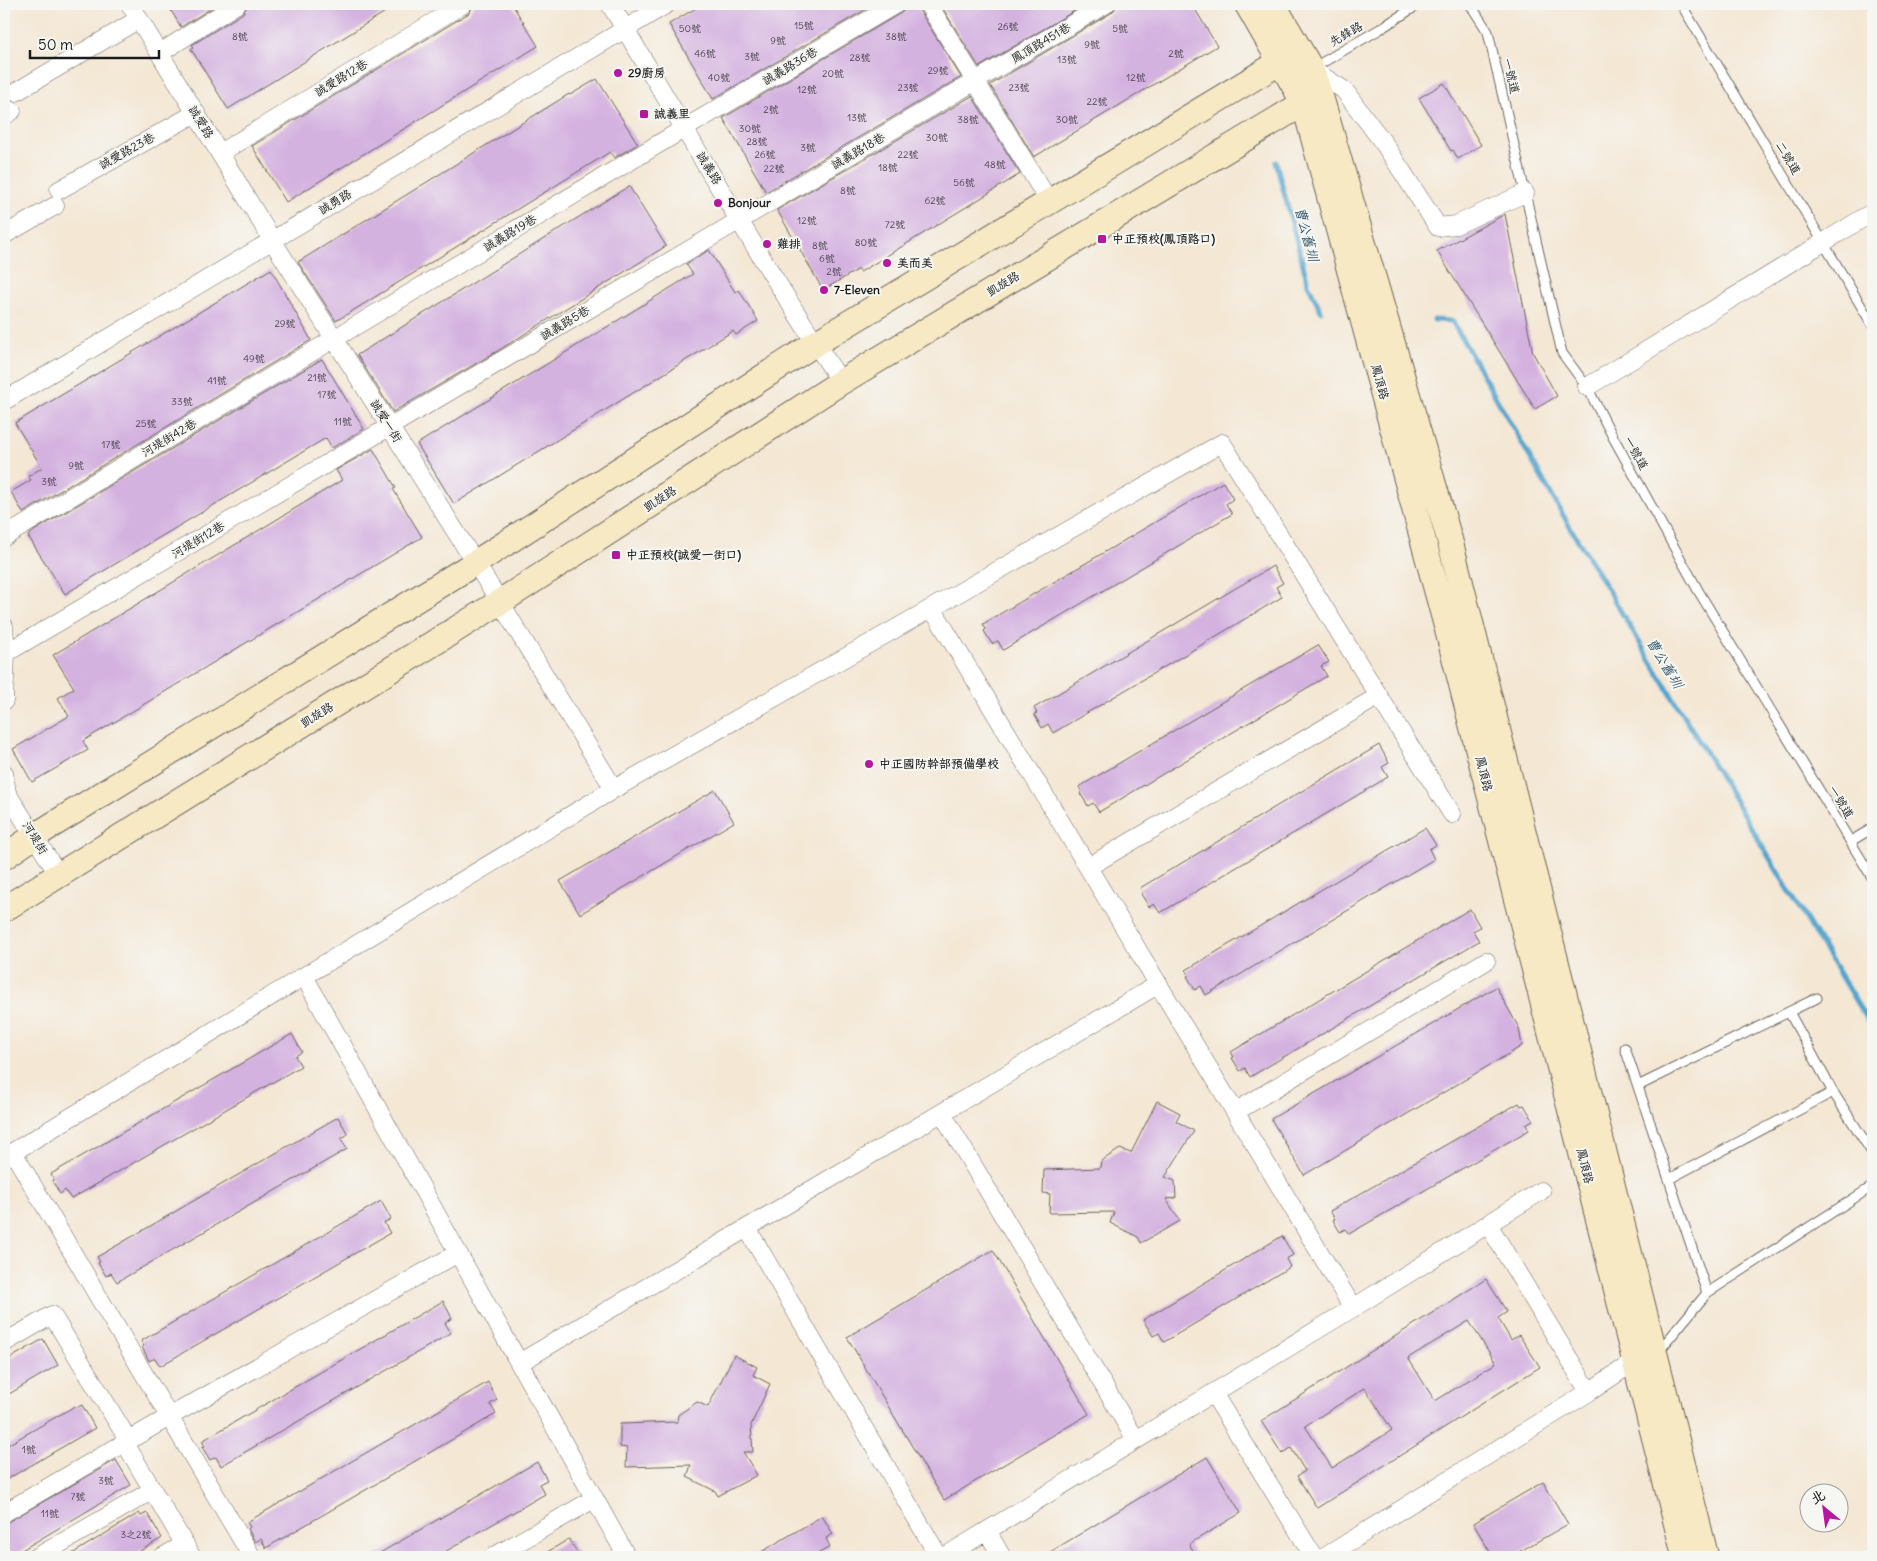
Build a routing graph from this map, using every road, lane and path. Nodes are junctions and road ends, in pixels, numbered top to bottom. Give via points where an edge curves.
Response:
1 (237, 4) edge
2 (463, 4) edge
3 (610, 4) edge
4 (667, 4) edge
5 (896, 4) edge
6 (928, 4) edge
7 (1106, 4) edge
8 (1247, 4) edge
9 (1273, 4) edge
10 (1419, 4) edge
11 (1470, 4) edge
12 (1681, 4) edge
13 (134, 11) edge
14 (625, 28) junction
15 (160, 53) junction
16 (1297, 61) junction
17 (976, 82) junction
18 (16, 92) dead end
19 (1312, 100) junction
20 (196, 113) junction
21 (685, 128) junction
22 (220, 153) junction
23 (1525, 193) junction
24 (1050, 203) junction
25 (1873, 212) edge
26 (740, 219) junction
27 (4, 234) edge
28 (272, 240) junction
29 (1823, 242) junction
30 (1873, 326) edge
31 (334, 338) junction
32 (816, 343) junction
33 (842, 382) junction
34 (1587, 387) junction
35 (4, 402) edge
36 (390, 427) junction
37 (4, 537) edge
38 (475, 562) junction
39 (500, 602) junction
40 (932, 608) junction
41 (4, 626) edge
42 (6, 653) junction
43 (1379, 696) junction
44 (4, 701) edge
45 (4, 773) edge
46 (614, 789) junction
47 (1452, 814) dead end
48 (1873, 828) edge
49 (34, 837) junction
50 (1851, 841) junction
51 (4, 857) edge
52 (1088, 867) junction
53 (58, 874) junction
54 (1873, 879) edge
55 (4, 908) edge
56 (1486, 961) dead end
57 (304, 976) junction
58 (1159, 984) junction
59 (1818, 998) dead end
60 (1789, 1012) junction
61 (1625, 1048) dead end
62 (1638, 1086) junction
63 (1833, 1092) junction
64 (1235, 1112) junction
65 (942, 1113) junction
66 (1873, 1154) edge
67 (1669, 1179) junction
68 (1873, 1186) edge
69 (1541, 1191) dead end
70 (1488, 1224) junction
71 (747, 1228) junction
72 (458, 1253) junction
73 (1707, 1294) junction
74 (1353, 1308) junction
75 (4, 1343) edge
76 (1645, 1358) junction
77 (519, 1363) junction
78 (1589, 1392) junction
79 (1213, 1393) junction
80 (169, 1417) junction
81 (1136, 1440) junction
82 (125, 1443) junction
83 (153, 1490) junction
84 (594, 1499) junction
85 (4, 1513) edge
86 (987, 1531) junction
87 (189, 1551) edge
88 (37, 1557) edge
89 (162, 1557) edge
90 (252, 1557) edge
91 (493, 1557) edge
92 (627, 1557) edge
93 (939, 1557) edge
94 (944, 1557) edge
95 (1002, 1557) edge
96 (1314, 1557) edge
97 (1325, 1557) edge
98 (1685, 1557) edge
99 (1706, 1557) edge

1 - 15 street
2 - 22 street, 誠愛路12巷
3 - 14 street, 誠義路
4 - 14 street, 誠勇路
5 - 21 street, 誠義路36巷
6 - 17 street
7 - 17 street, 鳳頂路451巷
8 - 16 street, 鳳頂路
9 - 16 street, 鳳頂路
10 - 16 lane, 先鋒路 via 1380,29
11 - 23 lane, 一號道 via 1488,32
12 - 29 lane, 二號道
13 - 15 street, 誠愛路
13 - 18 street
14 - 21 street, 誠義路
14 - 28 street, 誠勇路
15 - 20 street, 誠愛路
16 - 19 street, 鳳頂路
16 - 23 street via 1344,90 1385,145 1438,227 1456,225
16 - 24 street
17 - 24 street
17 - 26 street, 誠義路18巷
19 - 33 street, 凱旋路
19 - 76 street, 鳳頂路 via 1447,628
20 - 22 street, 誠愛路
20 - 27 street, 誠愛路23巷
21 - 26 street, 誠義路
21 - 31 street, 誠義路19巷
22 - 28 street, 誠愛路
23 - 34 lane, 一號道 via 1562,353
24 - 32 street
25 - 29 street
26 - 32 street, 誠義路
26 - 36 street, 誠義路5巷
28 - 31 street, 誠愛一街
28 - 35 street, 誠勇路
29 - 30 lane, 二號道
29 - 34 street
31 - 36 street, 誠愛一街
31 - 37 street, 河堤街42巷
32 - 33 street, 誠義路
32 - 38 street
33 - 39 street, 凱旋路
34 - 50 lane, 一號道 via 1700,592
36 - 38 street, 誠愛一街
36 - 42 street, 河堤街12巷
38 - 39 street, 誠愛一街
38 - 49 street
39 - 46 street, 誠愛一街
39 - 53 street, 凱旋路
40 - 43 street via 1222,443
40 - 46 street
40 - 52 street
41 - 42 street
42 - 44 street
43 - 47 street
43 - 52 street
45 - 49 street, 河堤街 via 7,793
46 - 57 street
48 - 50 lane
49 - 51 street
49 - 53 street, 河堤街
50 - 54 lane, 一號道
52 - 58 street
53 - 55 street, 凱旋路
56 - 64 street
57 - 72 street
57 - 80 street via 13,1152
58 - 64 street
58 - 65 street
59 - 60 lane
60 - 62 lane
60 - 63 lane
61 - 62 lane
62 - 67 lane
63 - 66 lane
63 - 67 lane
64 - 74 street
65 - 71 street
65 - 81 street
67 - 73 lane
68 - 73 lane
69 - 70 street
70 - 74 street
70 - 78 street
71 - 77 street
71 - 93 street
72 - 77 street
72 - 80 street
73 - 76 lane
74 - 79 street
75 - 82 street via 52,1315 124,1433
76 - 78 street
76 - 98 street, 鳳頂路
76 - 99 street, 鳳頂路
77 - 84 street
78 - 97 street
79 - 81 street
79 - 96 street
80 - 82 street
80 - 90 street
81 - 86 street
82 - 83 street
82 - 85 street
83 - 87 street
83 - 88 street
84 - 91 street
84 - 92 street
86 - 94 street
86 - 95 street
87 - 89 street

